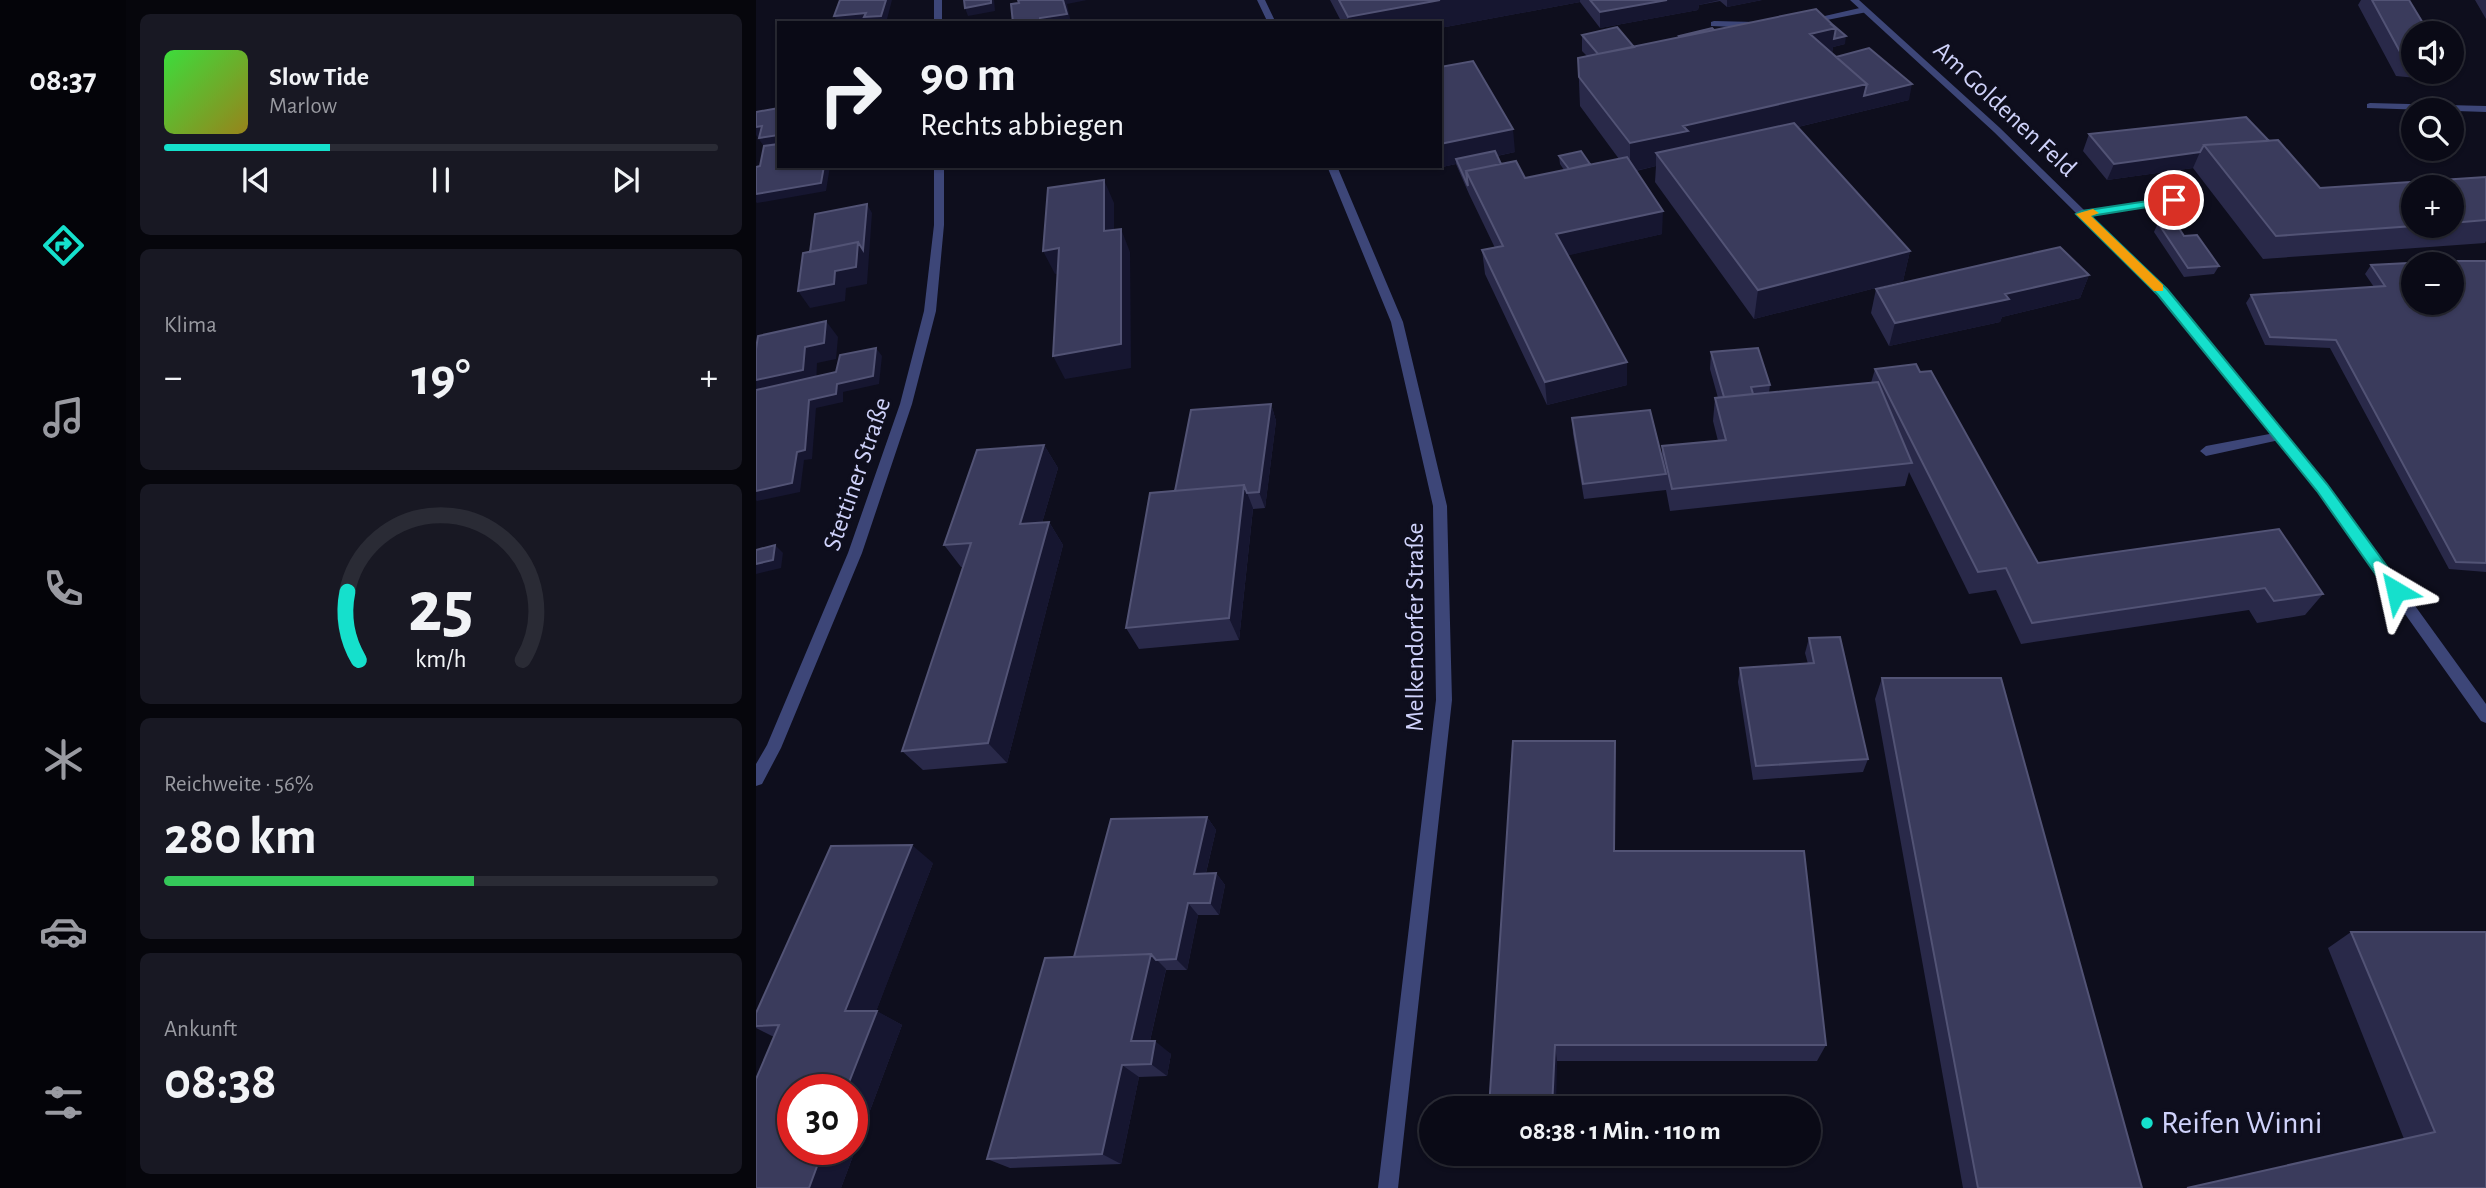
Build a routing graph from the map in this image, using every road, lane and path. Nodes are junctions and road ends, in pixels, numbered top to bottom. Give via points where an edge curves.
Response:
1 (938, 0) edge
2 (1261, 0) edge
3 (1854, 0) edge
4 (1864, 10) junction
5 (938, 21) edge
6 (1271, 21) edge
7 (1714, 24) dead end
8 (1791, 24) edge
9 (1766, 26) edge
10 (2370, 106) dead end
11 (2486, 109) edge
12 (939, 168) edge
13 (1333, 168) edge
14 (2174, 200) dead end
15 (2082, 214) junction
16 (2280, 436) junction
17 (2206, 451) dead end
18 (2486, 716) edge
19 (756, 779) edge
20 (1388, 1188) edge

1 - 5 street
2 - 6 street
3 - 4 street, Am Goldenen Feld
4 - 8 street
4 - 15 street, Am Goldenen Feld
7 - 9 street
10 - 11 street
12 - 19 street, Stettiner Straße via 939,225 930,312 906,404 855,553
13 - 20 street, Melkendorfer Straße via 1397,322 1440,506 1444,700
14 - 15 street
15 - 16 street, Am Goldenen Feld via 2162,292
16 - 17 street
16 - 18 street, Am Goldenen Feld via 2322,487

